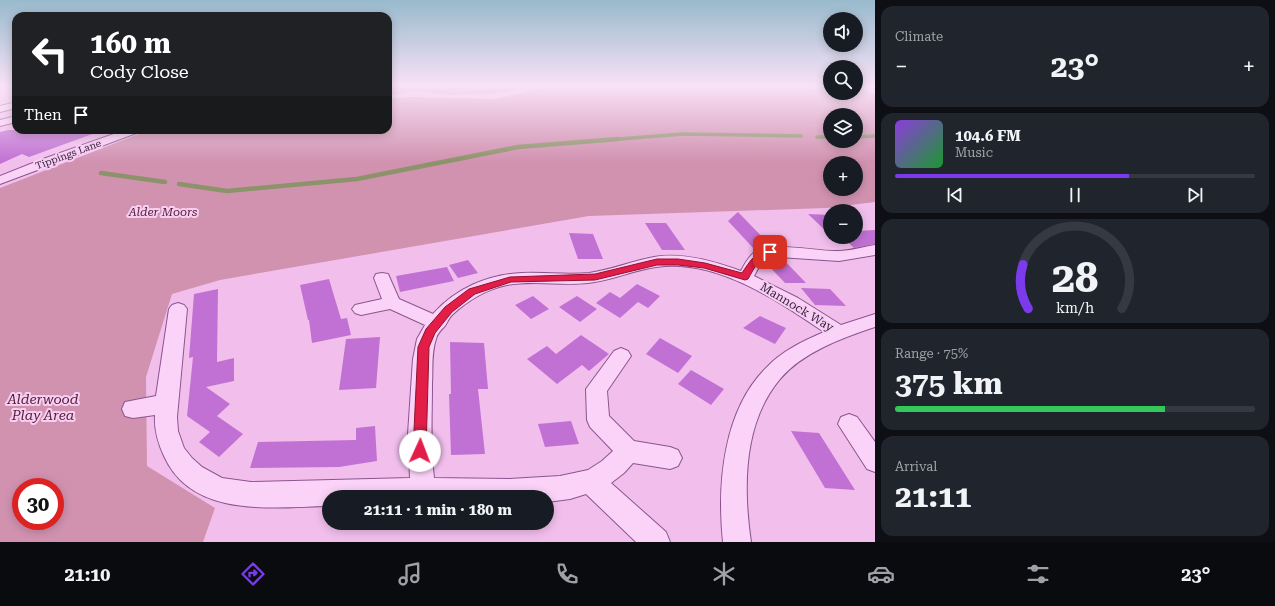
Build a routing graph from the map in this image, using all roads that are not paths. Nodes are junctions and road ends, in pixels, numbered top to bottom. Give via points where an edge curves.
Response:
1 (12, 120) edge
2 (0, 123) edge
3 (125, 134) edge
4 (0, 180) edge
5 (875, 250) edge
6 (745, 277) junction
7 (382, 278) dead end
8 (392, 302) junction
9 (178, 309) dead end
10 (361, 310) dead end
11 (875, 320) edge
12 (437, 323) junction
13 (839, 333) junction
14 (621, 356) dead end
15 (166, 404) junction
16 (133, 409) dead end
17 (849, 424) dead end
18 (628, 452) junction
19 (670, 458) dead end
20 (875, 461) edge
21 (590, 481) junction
22 (423, 490) edge
23 (530, 490) edge
24 (322, 494) edge
25 (656, 542) edge
26 (737, 542) edge

1 - 2 street
3 - 4 street, Tippings Lane
5 - 6 street via 834,256 764,253 755,260
6 - 12 street, Mannock Way via 705,265 667,262 646,264 595,277 510,280 492,284 464,296 448,309
6 - 13 street, Mannock Way via 779,294
7 - 8 street
8 - 10 street
8 - 12 street
9 - 15 street
11 - 13 street
12 - 22 street, Mannock Way via 430,332 422,355 420,451
13 - 26 street via 784,363 760,389 743,426 739,444 734,509
14 - 18 street via 596,389 598,420
15 - 16 street
15 - 24 street via 167,436 178,461 206,484 217,489 251,495
17 - 20 street
18 - 19 street
18 - 21 street via 606,474
21 - 23 street via 559,489
21 - 25 street

